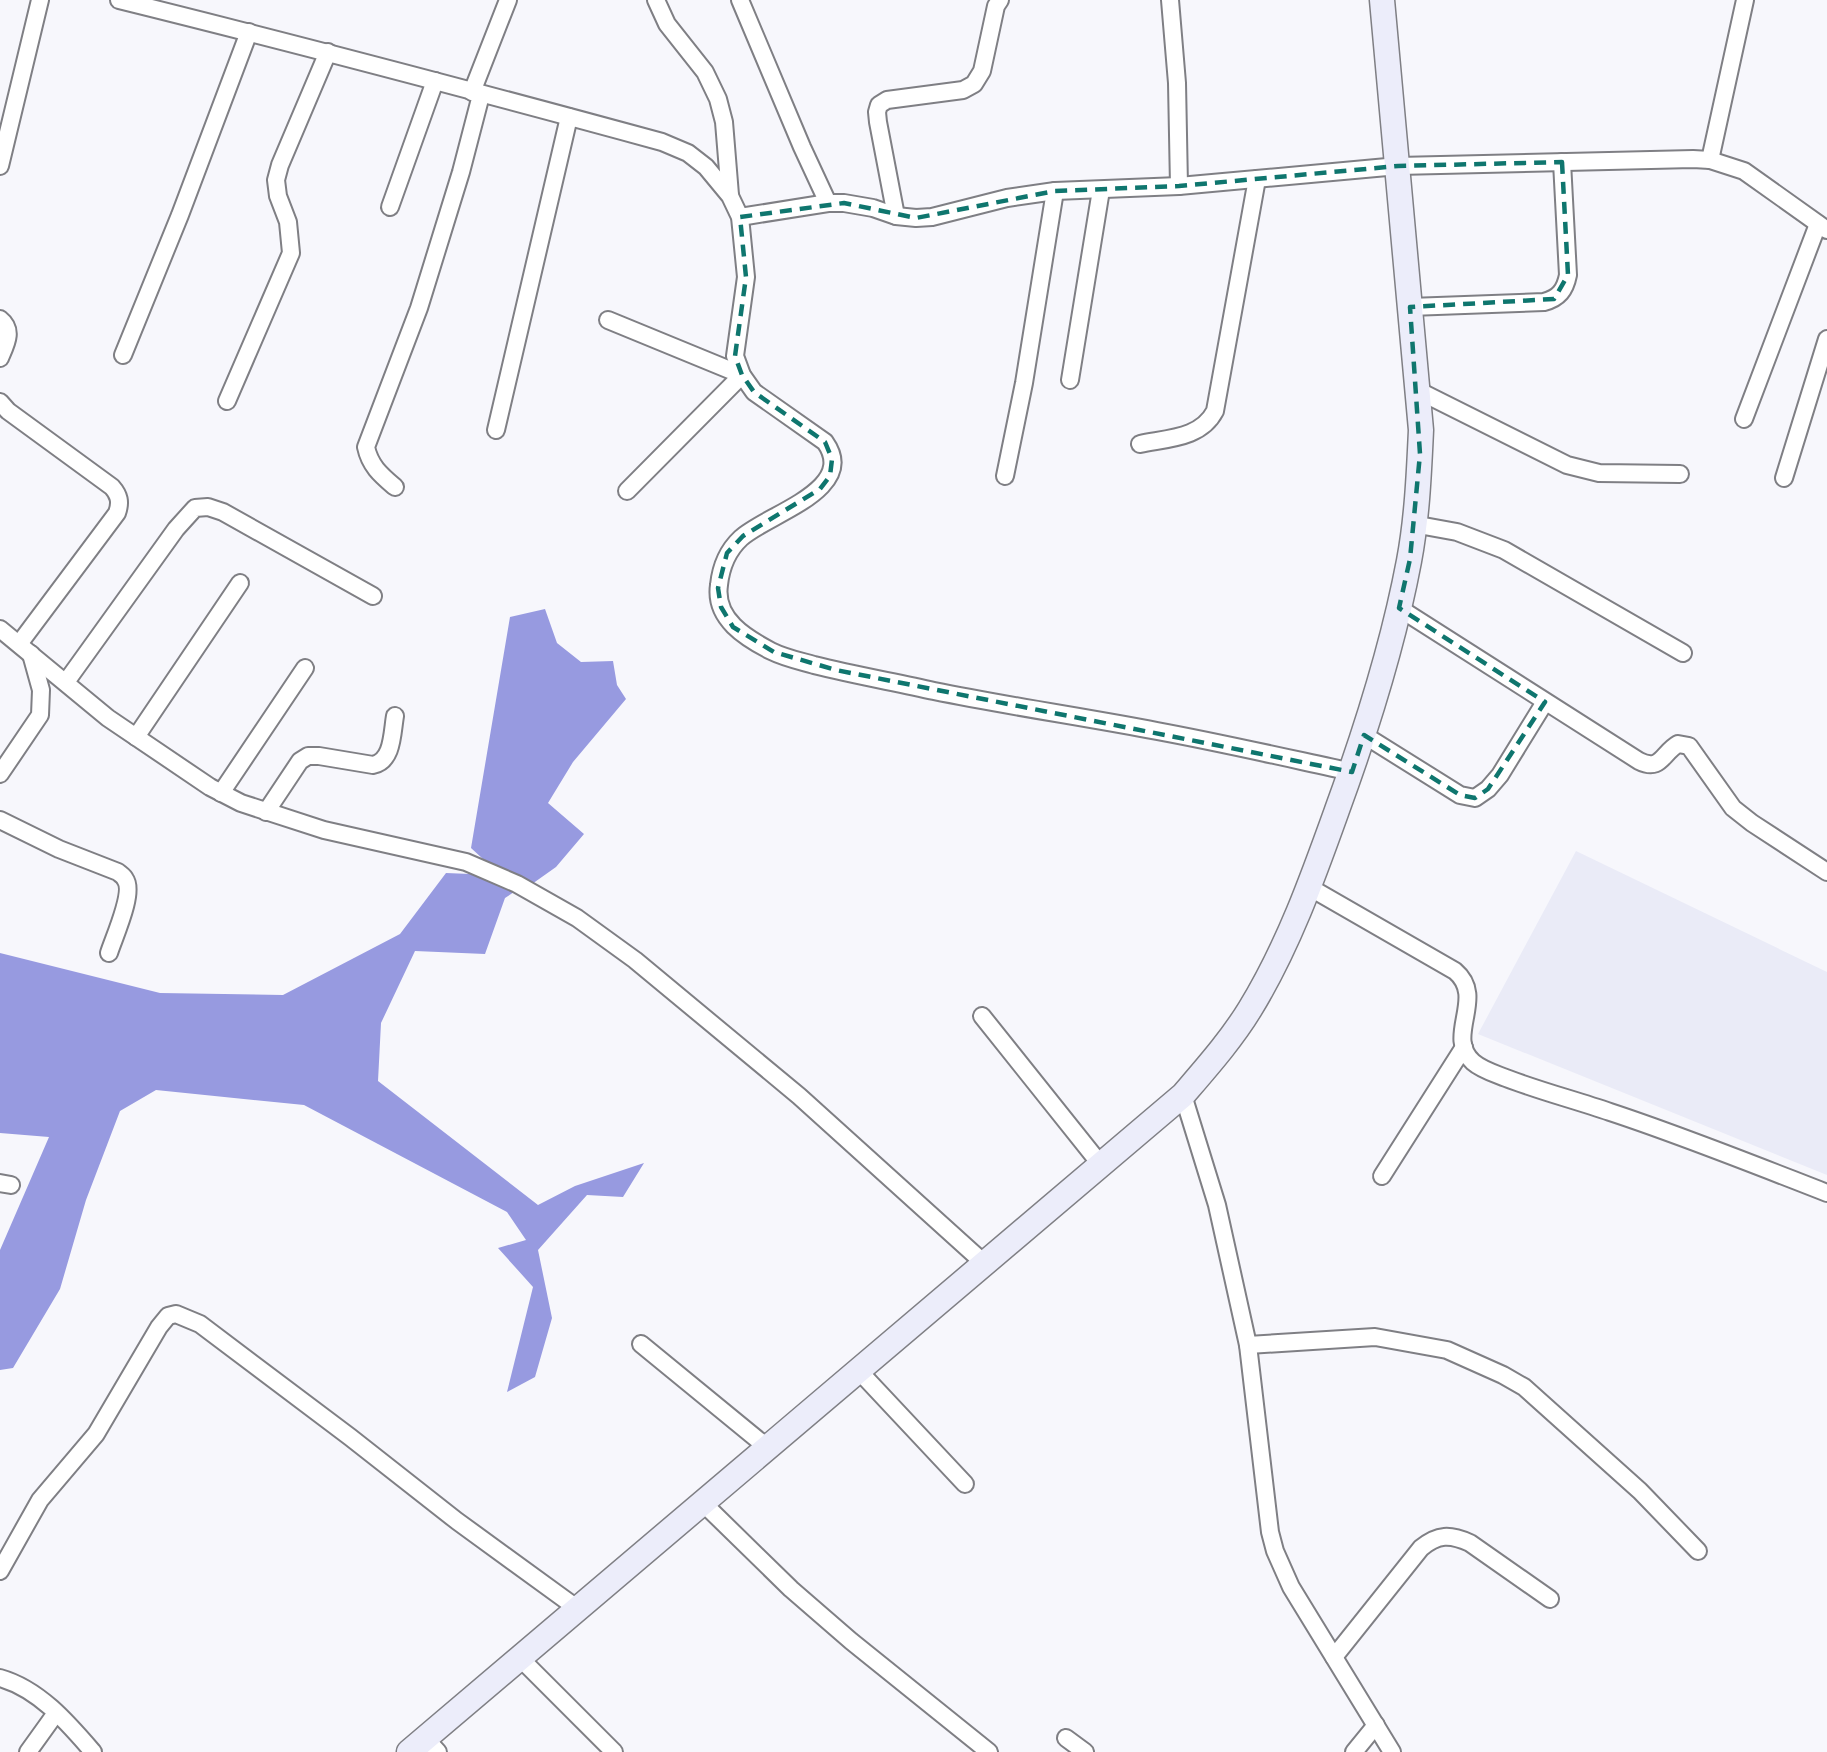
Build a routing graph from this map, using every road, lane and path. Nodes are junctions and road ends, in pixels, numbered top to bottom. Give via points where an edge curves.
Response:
1 (40, 0) edge
2 (119, 0) edge
3 (508, 0) edge
4 (656, 0) edge
5 (740, 0) edge
6 (1000, 0) edge
7 (1170, 0) edge
8 (1382, 0) edge
9 (1745, 0) edge
10 (249, 32) junction
11 (328, 52) junction
12 (435, 81) junction
13 (476, 93) junction
14 (568, 117) junction
15 (1710, 160) junction
16 (1563, 162) junction
17 (0, 165) edge
18 (1398, 166) junction
19 (1257, 179) junction
20 (1179, 186) junction
21 (1101, 190) junction
22 (1055, 191) junction
23 (730, 196) junction
24 (828, 203) junction
25 (390, 207) dead end
26 (896, 216) junction
27 (740, 217) junction
28 (1823, 227) edge
29 (1410, 307) junction
30 (0, 319) edge
31 (608, 320) dead end
32 (1827, 339) edge
33 (123, 355) dead end
34 (0, 358) edge
35 (742, 375) junction
36 (1071, 380) dead end
37 (1417, 390) junction
38 (227, 401) dead end
39 (0, 402) edge
40 (1744, 420) dead end
41 (496, 430) dead end
42 (1140, 444) dead end
43 (1680, 474) dead end
44 (1005, 476) dead end
45 (1784, 478) dead end
46 (395, 487) dead end
47 (627, 491) dead end
48 (1413, 524) junction
49 (240, 583) dead end
50 (373, 596) dead end
51 (1399, 608) junction
52 (0, 629) edge
53 (25, 649) junction
54 (1683, 653) dead end
55 (305, 668) dead end
56 (66, 682) junction
57 (1545, 702) junction
58 (395, 716) dead end
59 (1364, 735) junction
60 (136, 737) junction
61 (1352, 772) junction
62 (0, 774) edge
63 (221, 793) junction
64 (266, 812) junction
65 (0, 820) edge
66 (1827, 872) edge
67 (1309, 887) junction
68 (109, 953) dead end
69 (982, 1016) dead end
70 (1464, 1047) junction
71 (1183, 1095) junction
72 (1101, 1165) junction
73 (1382, 1176) dead end
74 (1827, 1193) edge
75 (985, 1264) junction
76 (641, 1344) dead end
77 (1248, 1345) junction
78 (859, 1371) junction
79 (768, 1448) junction
80 (965, 1484) dead end
81 (704, 1503) junction
82 (1698, 1551) dead end
83 (0, 1571) edge
84 (1550, 1599) dead end
85 (578, 1609) junction
86 (520, 1658) junction
87 (1334, 1658) junction
88 (0, 1678) edge
89 (56, 1713) junction
90 (1376, 1725) junction
91 (1066, 1738) dead end
92 (424, 1747) edge
93 (28, 1752) edge
94 (93, 1752) edge
95 (614, 1752) edge
96 (988, 1752) edge
97 (1085, 1752) edge
98 (1354, 1752) edge
99 (1392, 1752) edge

1 - 17 street
2 - 10 street
3 - 13 street
4 - 23 street via 668,24 705,72 718,99 724,122
5 - 24 street
6 - 26 street via 982,71 974,84 963,90 887,100 879,105 878,122
7 - 20 street via 1178,83
8 - 18 street
9 - 15 street
10 - 11 street
10 - 33 street
11 - 12 street
11 - 38 street via 276,180 288,222 291,253
12 - 13 street
12 - 25 street
13 - 14 street
13 - 46 street via 460,172 419,308 366,447 375,470
14 - 23 street via 662,142 688,153 706,167
14 - 41 street
15 - 16 street
15 - 28 street via 1744,171
16 - 18 street
16 - 29 street via 1568,275 1554,300
18 - 19 street
18 - 29 street
19 - 20 street
19 - 42 street via 1215,411 1209,422 1195,432
20 - 21 street
21 - 22 street
21 - 36 street
22 - 26 street via 1007,198 932,217
22 - 44 street
23 - 27 street
24 - 26 street via 859,205
24 - 27 street
27 - 35 street via 746,276 735,356
28 - 40 street
29 - 37 street
30 - 34 street via 9,335
31 - 35 street
32 - 45 street
35 - 47 street
35 - 61 street via 754,392 825,442 832,459 830,476 820,489 743,536 722,566 718,588 721,607 733,627 750,639 774,652 836,670
37 - 43 street via 1567,465 1599,473
37 - 48 street via 1421,430
39 - 53 street via 112,487 120,504
48 - 51 street
48 - 54 street via 1457,532 1504,550
49 - 60 street
50 - 56 street via 223,512 195,508
51 - 57 street
51 - 59 street
52 - 53 street
53 - 56 street
53 - 62 street via 41,690 40,715
55 - 63 street
56 - 60 street
57 - 59 street via 1500,775 1475,798 1460,795
57 - 66 street via 1647,765 1661,760 1678,744 1689,746 1733,808
58 - 64 street via 387,756 380,764 308,756 300,761
59 - 61 street
60 - 63 street
61 - 67 street
63 - 64 street
64 - 75 street via 324,830 466,862 517,884 577,918 635,960 799,1096
65 - 68 street via 125,878 128,896
67 - 70 street via 1464,978 1468,990
67 - 71 street via 1250,1009
69 - 72 street
70 - 73 street
70 - 74 street via 1473,1062 1490,1071 1679,1136
71 - 72 street
71 - 77 street via 1217,1205
72 - 75 street
75 - 78 street
76 - 79 street
77 - 82 street via 1375,1337 1447,1350 1476,1362 1524,1387 1640,1491
77 - 87 street via 1275,1551 1291,1587
78 - 79 street
78 - 80 street
79 - 81 street
81 - 85 street
81 - 96 street via 791,1589
83 - 85 street via 40,1500 96,1434 159,1327 168,1316 176,1314 200,1324
84 - 87 street via 1470,1543 1457,1537 1433,1539 1421,1548
85 - 86 street
86 - 92 street
86 - 95 street
87 - 90 street
88 - 89 street via 39,1698
89 - 93 street
89 - 94 street
90 - 98 street
90 - 99 street
91 - 97 street

